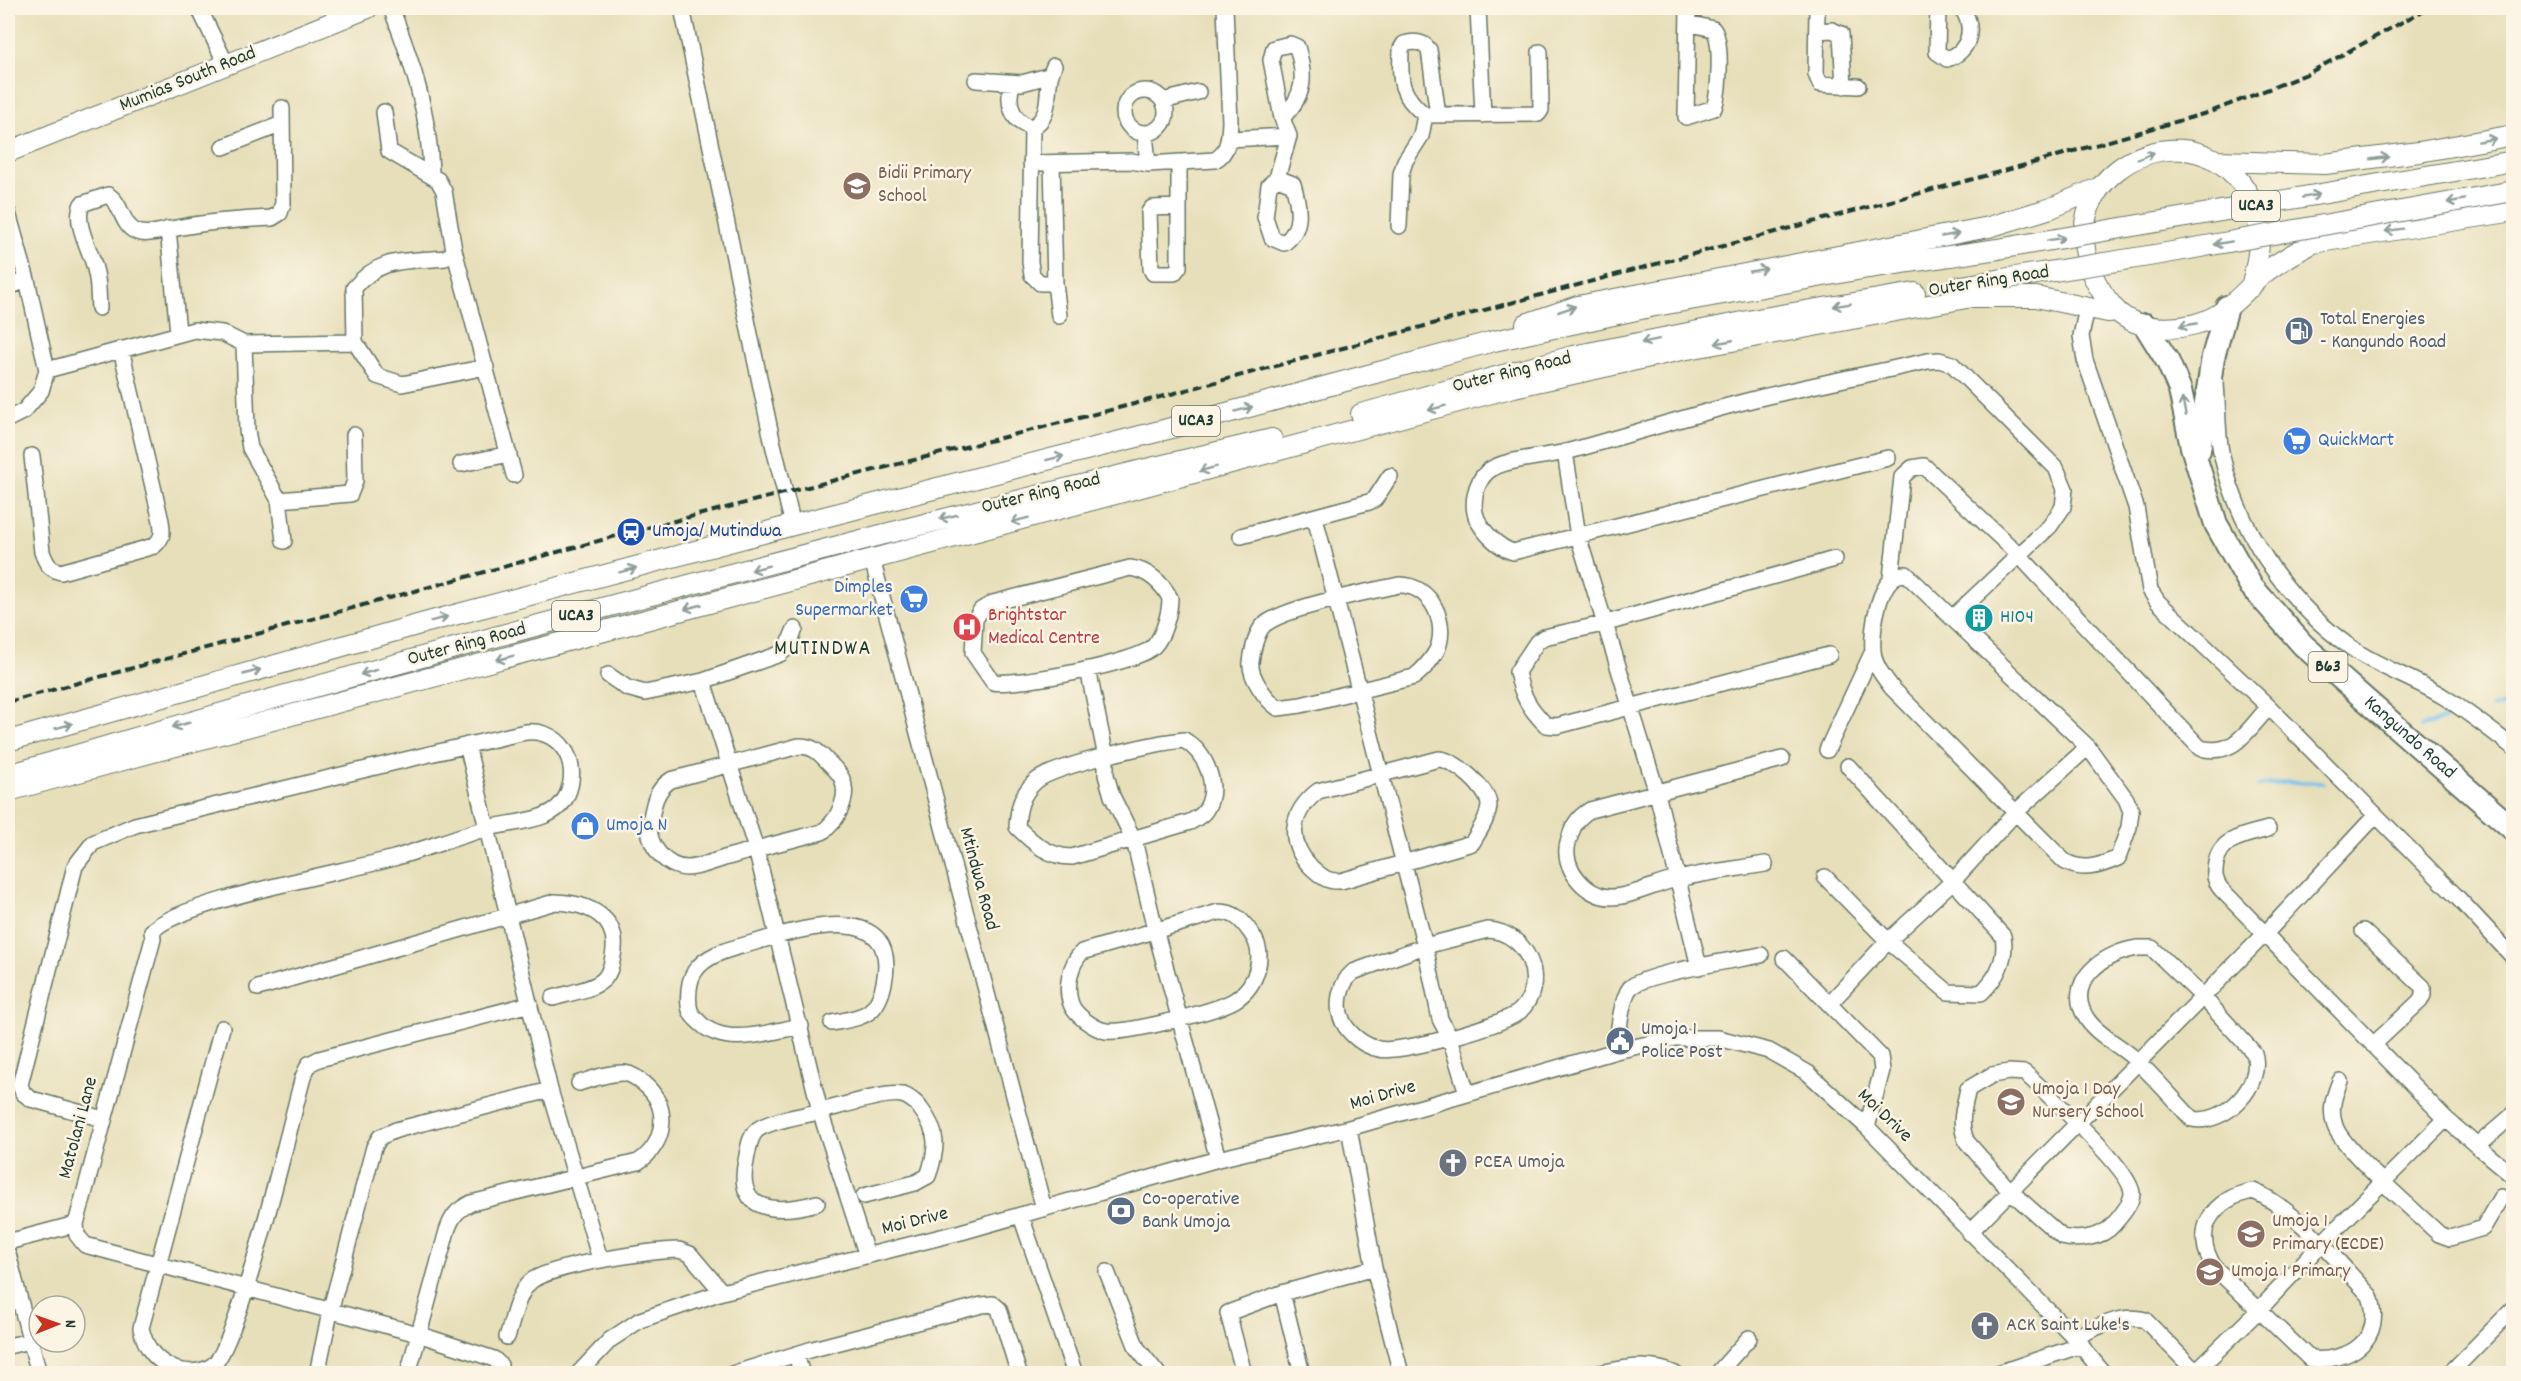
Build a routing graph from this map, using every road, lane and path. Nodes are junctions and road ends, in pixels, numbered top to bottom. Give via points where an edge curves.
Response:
1 (199, 8) edge
2 (368, 8) edge
3 (391, 8) edge
4 (682, 8) edge
5 (1225, 8) edge
6 (1478, 8) edge
7 (1817, 8) edge
8 (1938, 8) edge
9 (1961, 8) edge
10 (1688, 15) edge
11 (1817, 31) junction
12 (1539, 52) dead end
13 (226, 64) junction
14 (976, 80) dead end
15 (1013, 82) junction
16 (1198, 92) dead end
17 (1163, 101) junction
18 (282, 108) dead end
19 (384, 112) dead end
20 (1483, 115) junction
21 (1282, 118) dead end
22 (282, 124) junction
23 (1032, 127) junction
24 (1144, 133) junction
25 (2514, 135) edge
26 (1289, 136) junction
27 (1229, 139) junction
28 (223, 147) dead end
29 (8, 152) edge
30 (2217, 161) junction
31 (2514, 161) edge
32 (1179, 162) junction
33 (1030, 163) junction
34 (1052, 164) junction
35 (1148, 164) junction
36 (431, 174) junction
37 (1277, 178) dead end
38 (2098, 188) junction
39 (2514, 191) edge
40 (1179, 207) dead end
41 (2514, 211) edge
42 (8, 213) edge
43 (1399, 226) dead end
44 (168, 230) junction
45 (454, 250) junction
46 (27, 280) junction
47 (1054, 283) junction
48 (8, 287) edge
49 (2251, 287) junction
50 (2227, 307) junction
51 (99, 308) dead end
52 (2088, 308) junction
53 (2116, 311) junction
54 (1059, 316) dead end
55 (2145, 325) junction
56 (178, 332) junction
57 (1494, 341) junction
58 (355, 342) junction
59 (244, 344) junction
60 (121, 349) junction
61 (2213, 357) junction
62 (486, 367) junction
63 (47, 370) junction
64 (1481, 380) junction
65 (1514, 387) junction
66 (8, 419) edge
67 (354, 435) dead end
68 (1564, 452) junction
69 (508, 454) junction
70 (32, 456) dead end
71 (1888, 458) dead end
72 (2198, 463) junction
73 (461, 464) dead end
74 (514, 475) dead end
75 (1390, 476) dead end
76 (279, 500) junction
77 (1315, 518) junction
78 (793, 525) junction
79 (1241, 536) dead end
80 (1578, 536) junction
81 (284, 540) dead end
82 (2018, 554) junction
83 (872, 559) junction
84 (1835, 559) dead end
85 (1891, 578) junction
86 (1334, 600) junction
87 (1952, 618) junction
88 (1603, 624) junction
89 (795, 629) dead end
90 (1873, 651) junction
91 (1829, 655) dead end
92 (1088, 669) junction
93 (608, 675) dead end
94 (703, 681) junction
95 (1360, 690) junction
96 (1631, 706) junction
97 (2269, 707) junction
98 (8, 741) edge
99 (467, 745) junction
100 (2088, 747) junction
101 (2514, 748) edge
102 (1827, 750) dead end
103 (1106, 757) junction
104 (1782, 759) dead end
105 (731, 763) junction
106 (1848, 766) dead end
107 (8, 775) edge
108 (1380, 775) junction
109 (8, 791) edge
110 (1657, 793) junction
111 (2017, 811) junction
112 (2376, 815) junction
113 (486, 828) junction
114 (2268, 829) dead end
115 (2514, 830) edge
116 (1134, 840) junction
117 (756, 849) junction
118 (1403, 862) junction
119 (1765, 864) dead end
120 (1825, 877) dead end
121 (1677, 879) junction
122 (1953, 880) junction
123 (508, 916) junction
124 (1155, 929) junction
125 (2363, 931) dead end
126 (779, 935) junction
127 (2264, 935) junction
128 (1888, 941) junction
129 (1425, 946) junction
130 (1761, 955) dead end
131 (1784, 958) dead end
132 (2514, 958) edge
133 (1699, 967) junction
134 (258, 988) dead end
135 (2204, 997) junction
136 (552, 998) dead end
137 (530, 1004) junction
138 (1829, 1004) junction
139 (1178, 1018) junction
140 (832, 1023) dead end
141 (801, 1026) junction
142 (222, 1028) dead end
143 (1450, 1038) junction
144 (2373, 1045) junction
145 (1616, 1052) junction
146 (2137, 1061) junction
147 (2340, 1081) dead end
148 (579, 1083) dead end
149 (550, 1090) junction
150 (1467, 1093) junction
151 (820, 1111) junction
152 (2514, 1114) edge
153 (103, 1119) junction
154 (2446, 1119) junction
155 (2079, 1123) junction
156 (1867, 1127) junction
157 (1349, 1128) junction
158 (2477, 1146) junction
159 (1218, 1159) junction
160 (2514, 1177) edge
161 (574, 1180) junction
162 (2385, 1182) junction
163 (2009, 1190) junction
164 (864, 1196) dead end
165 (2501, 1197) dead end
166 (817, 1203) dead end
167 (1044, 1209) junction
168 (1021, 1216) junction
169 (76, 1224) junction
170 (1969, 1233) junction
171 (8, 1242) edge
172 (2321, 1244) junction
173 (8, 1254) edge
174 (867, 1256) junction
175 (600, 1259) junction
176 (157, 1266) junction
177 (1374, 1268) junction
178 (1107, 1272) dead end
179 (246, 1289) junction
180 (722, 1292) junction
181 (1282, 1293) junction
182 (2514, 1308) edge
183 (2258, 1311) junction
184 (330, 1312) junction
185 (27, 1329) edge
186 (418, 1334) junction
187 (507, 1336) dead end
188 (1749, 1338) dead end
189 (2078, 1341) junction
190 (27, 1342) edge
191 (8, 1346) edge
192 (34, 1354) edge
193 (796, 1355) junction
194 (2196, 1373) edge
195 (39, 1374) edge
196 (317, 1374) edge
197 (408, 1374) edge
198 (500, 1374) edge
199 (578, 1374) edge
200 (732, 1374) edge
201 (802, 1374) edge
202 (1019, 1374) edge
203 (1075, 1374) edge
204 (1158, 1374) edge
205 (1244, 1374) edge
206 (1302, 1374) edge
207 (1401, 1374) edge
208 (1596, 1374) edge
209 (1675, 1374) edge
210 (1717, 1374) edge
211 (1995, 1374) edge
212 (2104, 1374) edge
213 (2449, 1374) edge

1 - 13 street
2 - 13 main road, Mumias South Road
3 - 36 street via 412,61 431,142
4 - 78 street
5 - 27 street
6 - 20 street
7 - 11 street
8 - 9 street via 1937,52 1947,59 1958,56 1969,38 1967,15
10 - 10 street via 1687,70 1686,117 1714,108 1718,54 1713,29
11 - 11 street via 1818,80 1825,86 1851,86 1841,34
12 - 20 street via 1538,114
13 - 29 main road, Mumias South Road
14 - 15 street
15 - 23 street via 1011,109 1022,124
15 - 23 street via 1051,71 1046,113
16 - 17 street
17 - 24 street via 1164,122
17 - 24 street via 1149,91 1129,99 1126,121
18 - 22 street
19 - 36 street via 389,151
20 - 43 street via 1432,115 1401,174
21 - 26 street
22 - 28 street
22 - 44 street via 284,203 280,213 272,218 202,222
23 - 33 street
24 - 35 street
30 -> 25 main road, Outer Ring Road / UCA3 via 2325,164
26 - 27 street
26 - 37 street
27 - 32 street via 1223,155 1215,160
38 -> 30 main road, Outer Ring Road via 2118,171 2155,153 2197,151
30 - 49 main road, Outer Ring Road via 2249,193 2258,214 2261,237
57 -> 31 main road, Outer Ring Road / UCA3, bridge via 1650,307 1868,268
32 - 35 street
32 - 40 street
33 - 34 street
33 - 47 street via 1032,275 1040,283
34 - 35 street
34 - 47 street
36 - 45 street via 444,191
38 - 53 main road, Outer Ring Road via 2086,213 2083,240 2087,267
57 -> 38 main road, Outer Ring Road / UCA3 via 1524,324 1578,306 1972,231 2052,208
39 -> 64 main road, Outer Ring Road / UCA3, bridge via 2160,254 1763,318 1585,354
41 -> 49 main road, Outer Ring Road via 2313,243 2288,256
42 - 46 street
44 - 51 street via 147,234 134,231 108,195 82,204 79,221 96,271
44 - 56 street
45 - 58 street via 445,258 389,263 371,270 354,288
45 - 62 street
46 - 48 street
46 - 63 street
47 - 54 street
49 - 50 main road, Outer Ring Road
50 -> 55 main road, Outer Ring Road via 2195,325
50 - 61 highway
52 - 53 main road, UCA3
52 -> 65 main road, UCA3 via 2036,297 1972,297 1666,353
52 - 97 street via 2081,336 2085,360 2136,507 2150,590 2169,614
53 - 55 main road, Outer Ring Road
72 -> 55 highway, Kangundo Road via 2180,390
56 - 59 street via 222,333
56 - 60 street
78 -> 57 main road, Outer Ring Road / UCA3
58 - 59 street
58 - 62 street via 378,376 402,384
59 - 76 street via 250,448
60 - 63 street
60 - 70 street via 161,521 160,541 61,572 54,570 42,552
61 - 72 highway
61 - 101 street via 2227,476 2260,552 2315,617 2359,653 2444,697
62 - 69 street
63 - 66 street via 35,398 24,411
64 - 65 main road
64 -> 107 main road, Outer Ring Road / UCA3 via 1311,429 958,514 456,647
65 -> 83 main road, UCA3
67 - 76 street via 355,481 350,494
68 - 80 street
68 - 80 street via 1487,472 1479,484 1474,506 1490,537 1513,552
68 - 82 street via 1754,399 1940,360 1953,364 2062,478 2063,507 2050,526
69 - 73 street
69 - 74 street
71 - 80 street
72 - 115 highway, Kangundo Road / B63 via 2217,524 2251,586 2272,612 2303,645
75 - 77 street via 1375,499
76 - 81 street
77 - 79 street
77 - 86 street
98 -> 78 main road, Outer Ring Road / UCA3 via 424,623
80 - 88 street
82 - 85 street via 1924,466 1912,468 1902,477
82 - 87 street
82 - 97 street via 2200,748 2223,751
83 -> 109 main road, UCA3
83 - 167 street, Mtindwa Road
84 - 88 street
85 - 87 street via 1898,573 1906,574
85 - 90 street via 1884,586
86 - 95 street
86 - 95 street via 1409,585 1431,600 1439,618 1437,650 1425,668 1414,677
86 - 95 street via 1274,618 1262,627 1250,665 1253,676 1270,703 1278,708
87 - 100 street
88 - 96 street
88 - 96 street via 1537,642 1517,672 1521,694 1546,725 1557,726
89 - 94 street via 780,654
90 - 102 street
90 - 111 street via 1876,665 1892,688
91 - 96 street
92 - 92 street via 1146,652 1160,636 1170,598 1141,569 1130,568 993,603 981,609 975,619 973,653 993,682 1031,681
92 - 103 street
93 - 94 street via 627,688 645,693
94 - 105 street
95 - 108 street
96 - 110 street
97 - 112 street
99 - 113 street
99 - 113 street via 532,730 557,739 571,766 567,795 552,814
99 - 153 street via 135,825 93,843 75,866 20,1085 31,1099
100 - 111 street
100 - 111 street via 2131,811 2118,858 2097,867 2073,867
103 - 116 street via 1112,796
103 - 116 street via 1184,740 1195,747 1209,771 1212,797 1205,813 1190,822
103 - 116 street via 1036,780 1018,806 1017,827 1059,857 1084,855
104 - 110 street
105 - 117 street
105 - 117 street via 662,786 648,836 666,859 688,868
105 - 117 street via 808,746 816,749 843,780 839,814 831,826 822,832
106 - 122 street
108 - 118 street
108 - 118 street via 1447,759 1456,763 1486,795 1489,804 1472,843
108 - 118 street via 1318,791 1308,799 1293,833 1294,844 1303,859 1332,882
110 - 121 street
110 - 121 street via 1579,816 1565,853 1568,866 1597,895 1612,897
111 - 122 street
112 - 127 street
112 - 132 street
113 - 123 street
113 - 153 street, Matolani Lane via 393,858 224,900 165,920 152,931
114 - 127 street via 2225,844 2214,870 2221,889
116 - 124 street
117 - 126 street
118 - 129 street
119 - 121 street
120 - 128 street
121 - 133 street
122 - 128 street
122 - 128 street via 2003,936 2005,948 1995,981 1982,993 1948,992
123 - 134 street
123 - 136 street via 555,902 573,902 589,908 613,929 615,945 605,978
123 - 137 street
124 - 139 street
124 - 139 street via 1228,912 1236,915 1258,942 1260,958 1254,980 1245,992 1234,1001
124 - 139 street via 1082,952 1072,970 1068,990 1071,1005 1094,1026 1106,1031
125 - 144 street via 2423,987 2424,995
126 - 140 street via 844,923 860,928 880,943 887,967 880,1000 861,1017
126 - 141 street
126 - 141 street via 707,959 694,972 688,995 690,1013 705,1029 726,1038
127 - 135 street
127 - 144 street
128 - 138 street
129 - 143 street via 1440,1019
129 - 143 street via 1353,972 1345,979 1340,1014 1348,1030 1379,1049
129 - 143 street via 1488,930 1503,931 1518,942 1530,959 1533,978 1527,1003 1518,1013
130 - 133 street
131 - 138 street
133 - 145 street via 1637,983 1631,988 1626,995
135 - 146 street
135 - 146 street via 2152,948 2123,950 2092,967 2079,1002 2088,1021
135 - 146 street via 2254,1053 2257,1063 2245,1095 2204,1121 2192,1119
137 - 149 street
137 - 179 street via 309,1064
138 - 156 street via 1882,1061
139 - 159 street
141 - 151 street
142 - 176 street
143 - 150 street
144 - 154 street
145 - 150 street, Moi Drive
145 - 156 street, Moi Drive via 1676,1038 1718,1038 1769,1051 1808,1073
146 - 155 street
147 - 162 street via 2333,1096 2335,1126
148 - 161 street via 611,1074 634,1076 662,1104 662,1119 654,1146 638,1162
149 - 161 street
149 - 184 street via 380,1137 374,1147
150 - 157 street, Moi Drive
151 - 164 street via 903,1094 918,1104 932,1123 936,1142 928,1176
151 - 166 street via 757,1130 749,1145 743,1174 744,1187 752,1200 774,1209
151 - 174 street
152 - 158 street
153 - 169 street, Matolani Lane
154 - 158 street
154 - 162 street
155 - 163 street
155 - 163 street via 2025,1073 1992,1075 1968,1089 1963,1133
155 - 163 street via 2129,1180 2132,1194 2124,1213 2107,1232 2073,1240 2062,1237
156 - 170 street, Moi Drive
157 - 159 street, Moi Drive
157 - 177 street
158 - 160 street
159 - 167 street, Moi Drive
161 - 175 street
161 - 186 street via 459,1209 447,1231
162 - 165 street via 2439,1234 2450,1238 2483,1228
162 - 172 street
163 - 170 street
167 - 168 street, Moi Drive
168 - 174 street, Moi Drive
168 - 203 street
169 - 171 street
169 - 176 street via 76,1235 85,1245
170 - 189 street, Moi Drive
172 - 183 street
172 - 183 street via 2370,1296 2374,1306 2362,1347 2344,1356 2310,1359
172 - 183 street via 2270,1198 2253,1191 2237,1194 2214,1209 2205,1230 2207,1257
173 - 185 street
174 - 180 street, Moi Drive
175 - 180 street via 679,1250 690,1254
175 - 187 street via 532,1279 524,1288
176 - 179 street
176 - 179 street via 141,1328 145,1345 162,1363 179,1372 213,1366 224,1354
177 - 181 street
177 - 207 street
178 - 204 street via 1137,1348
179 - 184 street
180 - 199 street, Moi Drive via 640,1320 610,1340
181 - 205 street via 1228,1313
181 - 206 street
182 - 213 street
183 - 194 street
184 - 186 street
184 - 196 street
186 - 197 street
186 - 198 street via 494,1359 500,1365
188 - 210 street
189 - 194 street via 2116,1320 2135,1317 2145,1320
189 - 211 street
189 - 212 street, Moi Drive
190 - 191 street
192 - 195 street
193 - 200 street
193 - 201 street
193 - 202 street via 993,1304 999,1309
208 - 209 street via 1630,1366

